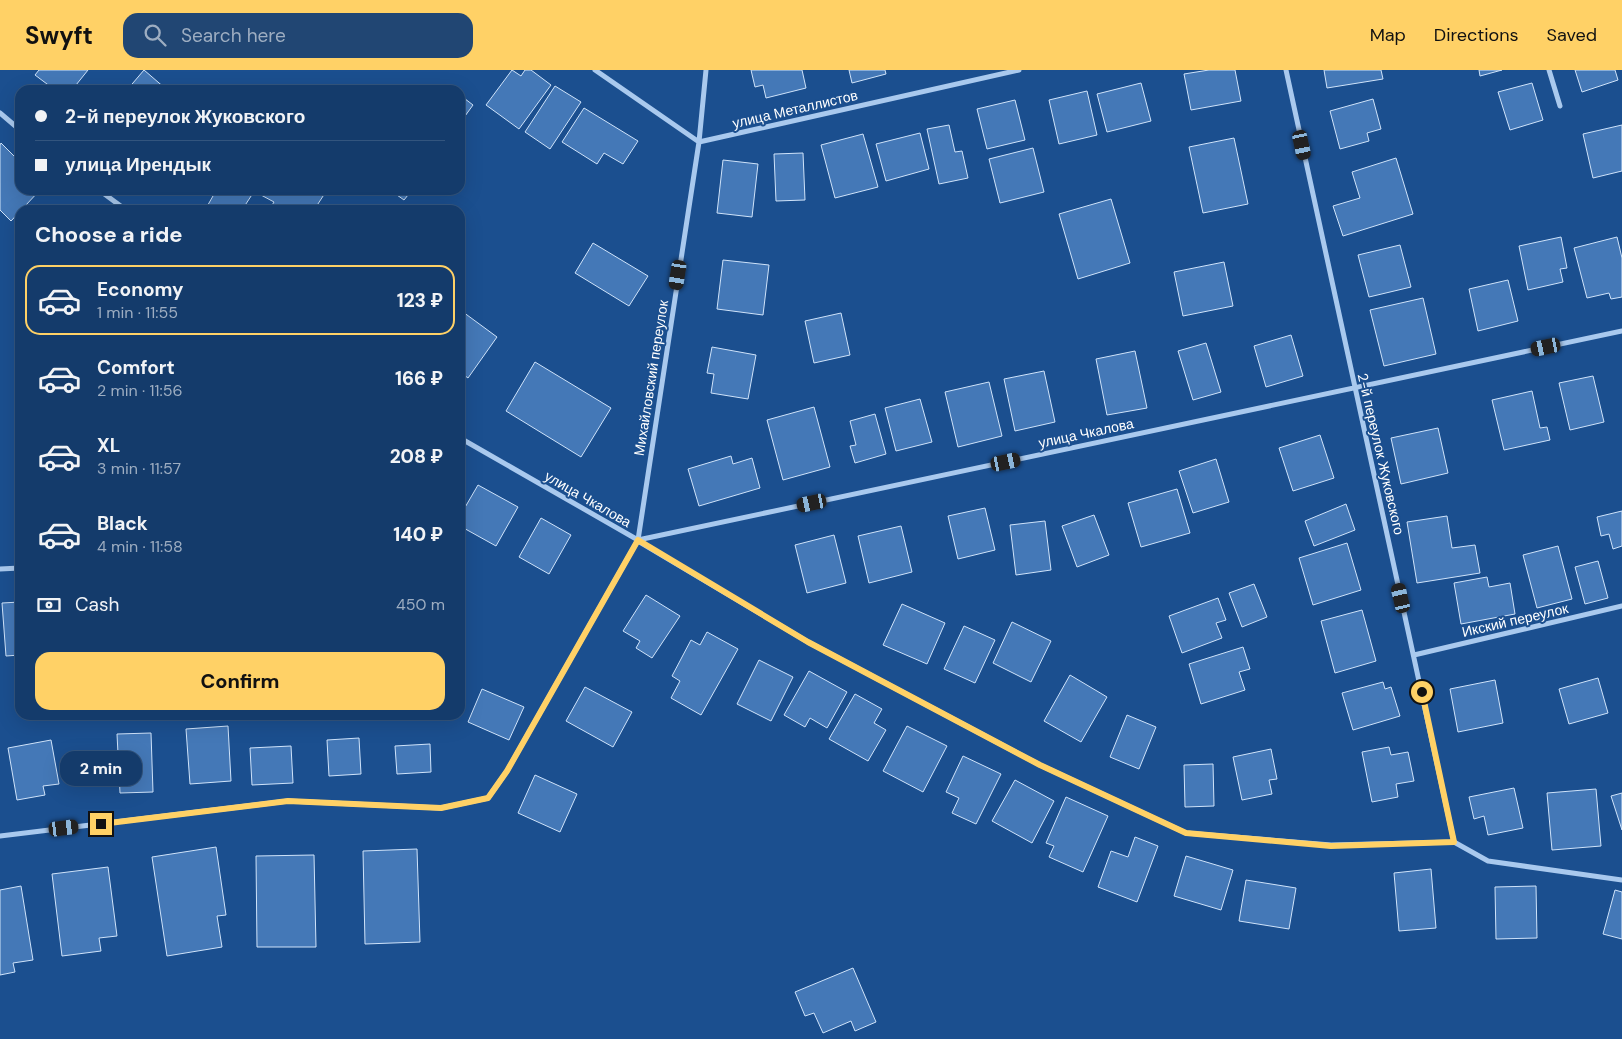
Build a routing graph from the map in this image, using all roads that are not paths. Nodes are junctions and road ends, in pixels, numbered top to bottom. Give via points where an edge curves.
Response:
1 (595, 70) edge
2 (706, 70) edge
3 (1020, 70) edge
4 (1286, 70) edge
5 (1549, 70) edge
6 (1560, 106) dead end
7 (0, 113) edge
8 (15, 126) edge
9 (699, 142) junction
10 (106, 195) edge
11 (119, 205) edge
12 (1622, 331) edge
13 (1354, 388) junction
14 (465, 441) edge
15 (638, 540) junction
16 (15, 568) edge
17 (0, 570) edge
18 (1622, 606) edge
19 (1414, 655) junction
20 (0, 836) edge
21 (1454, 842) junction
22 (1622, 880) edge

1 - 9 street
2 - 9 street, Михайловский переулок
3 - 9 street, улица Металлистов
4 - 13 street, 2-й переулок Жуковского
5 - 6 street
7 - 8 street
9 - 15 street, Михайловский переулок
10 - 11 street
12 - 13 street, улица Чкалова
13 - 15 street, улица Чкалова
13 - 19 street, 2-й переулок Жуковского
14 - 15 street, улица Чкалова
15 - 20 street via 507,771 488,798 441,808 288,801
15 - 21 street via 808,642 1040,765 1186,833 1331,846
16 - 17 street
18 - 19 street, Икский переулок
19 - 21 street, 2-й переулок Жуковского
21 - 22 street via 1488,861

